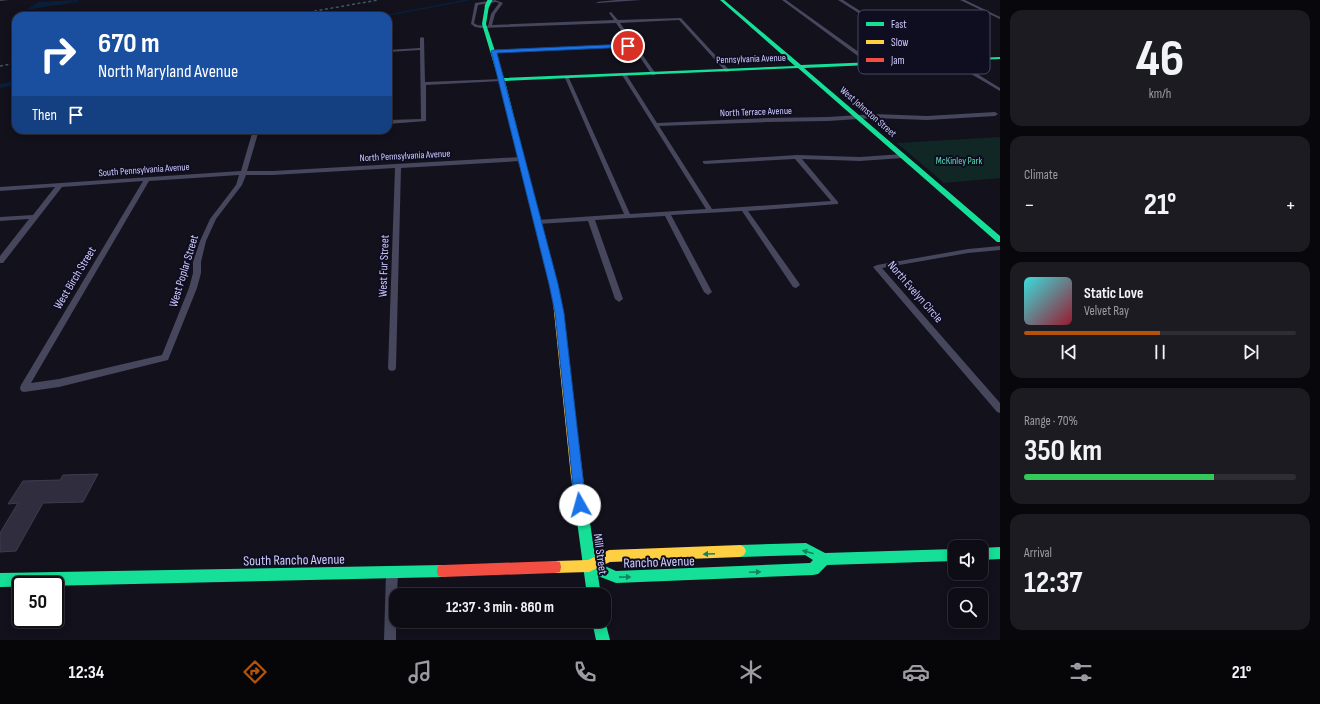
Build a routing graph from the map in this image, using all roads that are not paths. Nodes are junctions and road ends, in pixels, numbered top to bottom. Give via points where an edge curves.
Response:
1 (0, 0) edge
2 (7, 0) edge
3 (639, 0) edge
4 (722, 0) edge
5 (784, 0) edge
6 (840, 0) edge
7 (962, 0) edge
8 (598, 2) dead end
9 (488, 3) edge
10 (983, 10) edge
11 (858, 11) edge
12 (611, 13) dead end
13 (990, 13) edge
14 (1000, 18) edge
15 (618, 22) junction
16 (488, 26) junction
17 (422, 38) dead end
18 (635, 46) junction
19 (422, 49) junction
20 (392, 50) edge
21 (494, 51) junction
22 (858, 54) edge
23 (990, 58) edge
24 (1000, 58) edge
25 (858, 65) edge
26 (800, 68) junction
27 (728, 70) junction
28 (654, 74) junction
29 (973, 74) edge
30 (624, 75) junction
31 (567, 78) junction
32 (502, 80) junction
33 (423, 84) junction
34 (1000, 90) edge
35 (995, 114) dead end
36 (858, 118) junction
37 (392, 122) edge
38 (655, 125) junction
39 (255, 134) edge
40 (903, 156) junction
41 (797, 158) junction
42 (521, 159) junction
43 (705, 162) dead end
44 (398, 165) junction
45 (290, 172) joint
46 (243, 173) junction
47 (147, 180) junction
48 (60, 185) junction
49 (0, 189) edge
50 (743, 208) junction
51 (710, 211) junction
52 (667, 214) junction
53 (628, 216) junction
54 (35, 217) junction
55 (591, 218) junction
56 (0, 219) edge
57 (536, 222) junction
58 (1000, 240) edge
59 (1000, 248) edge
60 (0, 261) edge
61 (796, 285) dead end
62 (708, 292) dead end
63 (619, 299) dead end
64 (392, 368) dead end
65 (24, 388) joint
66 (1000, 408) edge
67 (1000, 553) edge
68 (988, 554) edge
69 (948, 555) edge
70 (824, 559) junction
71 (589, 566) junction
72 (392, 572) junction
73 (0, 580) edge
74 (593, 588) edge
75 (600, 628) edge
76 (390, 640) edge
77 (603, 640) edge

1 - 2 street
3 - 8 street
4 - 26 street, West Johnston Street
5 - 22 street
6 - 11 street
7 - 10 street
9 - 16 street, Mill Street
12 - 15 street
13 - 14 street
15 - 16 street
15 - 18 street
15 - 27 street via 680,19
16 - 16 street via 473,25 476,4 501,2
16 - 21 street, Mill Street
17 - 19 street
18 - 21 street
18 - 28 street
19 - 20 street
19 - 33 street
21 - 32 street, Mill Street
23 - 24 street, Pennsylvania Avenue
25 - 26 street, Pennsylvania Avenue
26 - 27 street, Pennsylvania Avenue
26 - 36 street, West Johnston Street
27 - 28 street, Pennsylvania Avenue
28 - 30 street, Pennsylvania Avenue
29 - 34 street
30 - 31 street, Pennsylvania Avenue
30 - 38 street
31 - 32 street, Pennsylvania Avenue
31 - 53 street
32 - 33 street
32 - 42 street, Mill Street
33 - 37 street via 424,120
35 - 36 street, North Terrace Avenue via 927,118
36 - 38 street, North Terrace Avenue
36 - 40 street, West Johnston Street
38 - 51 street
39 - 46 street, West Poplar Street
40 - 41 street via 860,159
40 - 58 street, West Johnston Street
41 - 43 street
41 - 50 street via 836,203
42 - 44 street, North Pennsylvania Avenue
42 - 57 street, Mill Street
44 - 45 street, North Pennsylvania Avenue
44 - 64 street, West Fur Street
45 - 46 street, South Pennsylvania Avenue
46 - 47 street, South Pennsylvania Avenue
46 - 65 street, West Poplar Street via 234,193 213,219 203,241 193,288 165,358 59,383
47 - 48 street, South Pennsylvania Avenue
47 - 65 street, West Birch Street
48 - 49 street, South Pennsylvania Avenue
48 - 54 street
50 - 51 street
50 - 61 street
51 - 52 street
52 - 53 street
52 - 62 street
53 - 55 street
54 - 56 street
54 - 60 street
55 - 57 street
55 - 63 street
57 - 71 street, Mill Street via 554,284 559,313
59 - 66 street, North Evelyn Circle via 877,267
67 - 68 street
69 - 70 street
70 -> 71 street, Rancho Avenue via 806,549 609,556
71 -> 70 street, Rancho Avenue via 616,577 648,577 813,569
71 - 72 street, South Rancho Avenue
71 - 74 street, Mill Street
72 - 73 street, South Rancho Avenue
72 - 76 street
75 - 77 street

